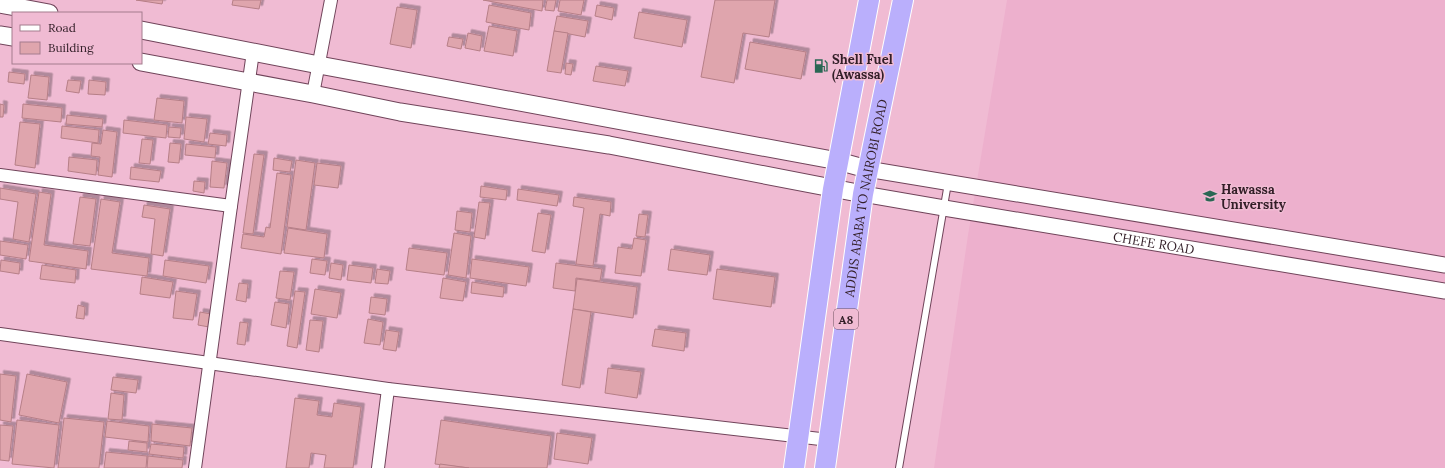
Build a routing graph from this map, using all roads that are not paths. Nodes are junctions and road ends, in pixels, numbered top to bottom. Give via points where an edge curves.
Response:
1 (331, 0) edge
2 (869, 0) edge
3 (903, 0) edge
4 (0, 4) edge
5 (44, 12) edge
6 (142, 30) edge
7 (0, 35) edge
8 (12, 37) edge
9 (254, 52) junction
10 (142, 62) edge
11 (319, 65) junction
12 (250, 83) junction
13 (313, 94) junction
14 (838, 161) junction
15 (867, 169) junction
16 (0, 175) edge
17 (948, 183) junction
18 (833, 189) junction
19 (863, 194) junction
20 (230, 206) junction
21 (944, 208) junction
22 (1445, 265) edge
23 (1445, 291) edge
24 (0, 334) edge
25 (209, 363) junction
26 (388, 390) junction
27 (799, 437) junction
28 (829, 440) junction
29 (195, 468) edge
30 (378, 468) edge
31 (794, 468) edge
32 (825, 468) edge
33 (899, 468) edge

1 - 11 street
2 - 14 highway, A8
3 - 15 highway, ADDIS ABABA TO NAIROBI ROAD / A8
4 - 5 main road
6 - 9 main road
7 - 8 main road
9 - 11 main road
9 - 12 street
10 - 12 main road
11 - 13 street
11 - 14 main road
12 - 13 main road
12 - 20 street
13 - 18 main road via 400,112 609,145
14 - 15 main road
14 - 18 highway, A8
15 - 17 street, CHEFE ROAD
15 - 19 highway, ADDIS ABABA TO NAIROBI ROAD / A8
16 - 20 street
17 - 21 lane
17 - 22 street, CHEFE ROAD
18 - 19 main road
18 - 27 highway, A8
19 - 21 street, CHEFE ROAD
19 - 28 highway, ADDIS ABABA TO NAIROBI ROAD / A8
20 - 25 street
21 - 23 street, CHEFE ROAD
21 - 33 lane
24 - 25 street
25 - 26 street
25 - 29 street
26 - 27 street
26 - 30 street
27 - 28 street
27 - 31 highway, A8
28 - 32 highway, ADDIS ABABA TO NAIROBI ROAD / A8

